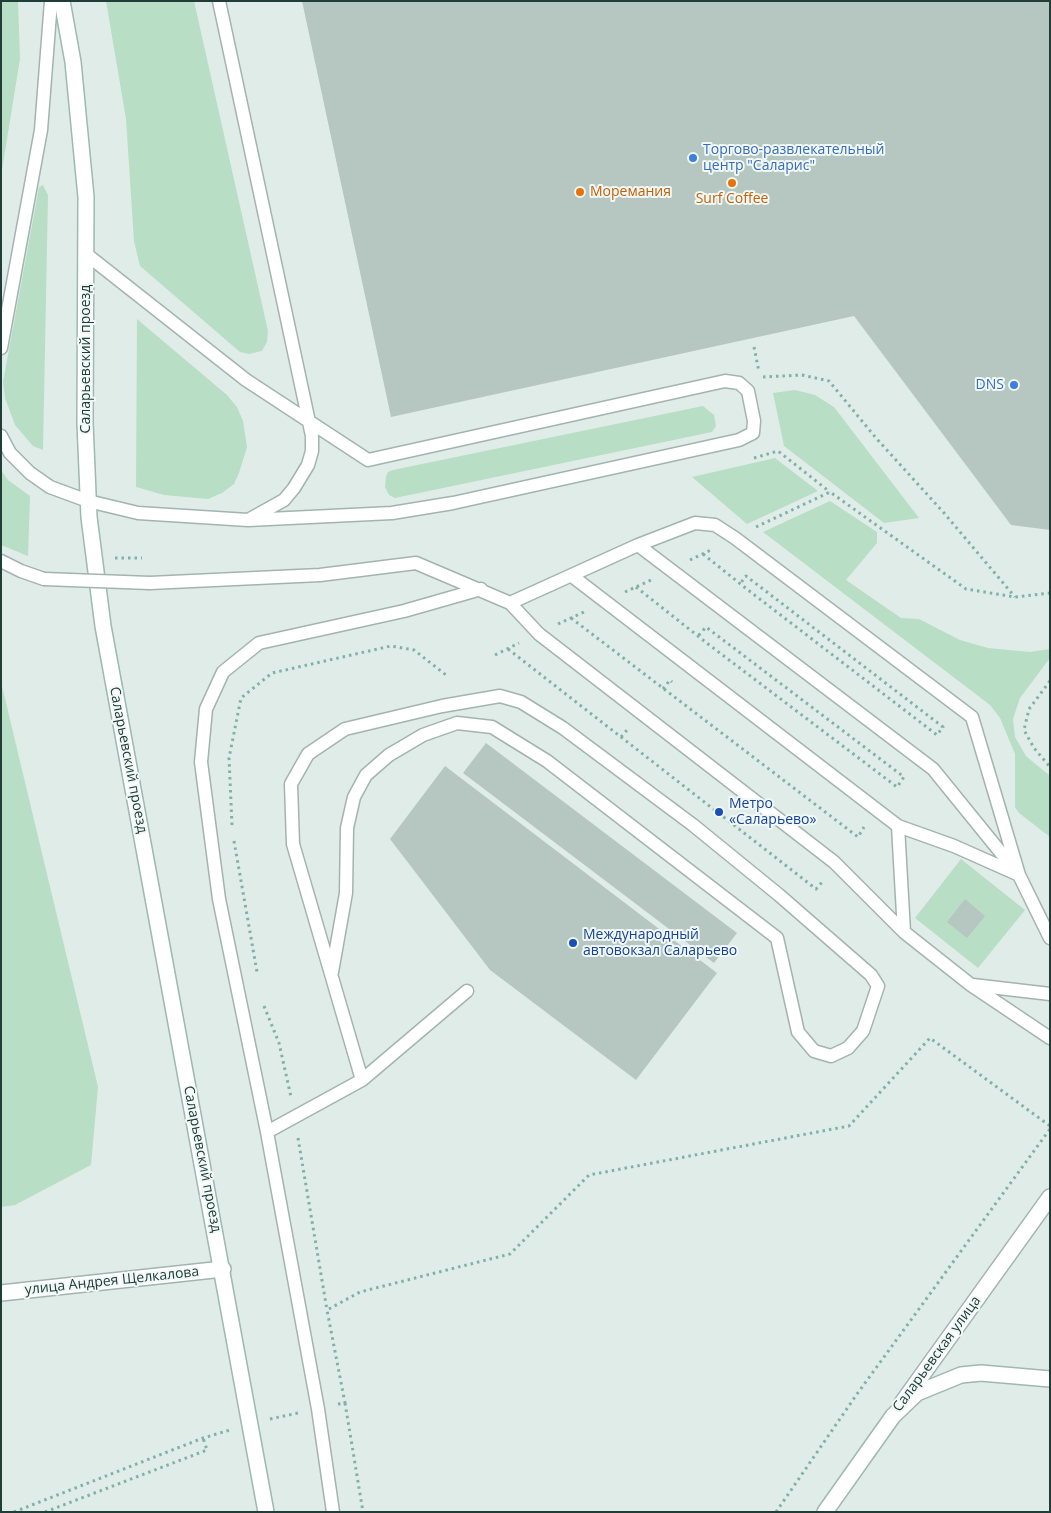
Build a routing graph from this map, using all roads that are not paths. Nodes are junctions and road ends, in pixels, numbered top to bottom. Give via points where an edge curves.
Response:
1 (51, 1) edge
2 (62, 1) edge
3 (219, 1) edge
4 (86, 254) junction
5 (1, 348) edge
6 (307, 420) junction
7 (1, 436) edge
8 (88, 500) junction
9 (248, 520) junction
10 (638, 545) junction
11 (1, 562) edge
12 (572, 576) junction
13 (481, 589) junction
14 (510, 603) junction
15 (898, 826) junction
16 (1019, 875) junction
17 (1047, 925) edge
18 (904, 932) junction
19 (1050, 938) edge
20 (332, 972) junction
21 (970, 984) junction
22 (468, 990) dead end
23 (1050, 994) edge
24 (1050, 1038) edge
25 (362, 1080) junction
26 (267, 1132) junction
27 (1050, 1197) edge
28 (223, 1269) junction
29 (1, 1293) edge
30 (1050, 1379) edge
31 (893, 1416) junction
32 (266, 1512) edge
33 (333, 1512) edge
34 (825, 1512) edge

1 - 5 lane via 41,130
2 - 4 street, Саларьевский проезд via 73,62 86,197
3 - 6 lane
4 - 6 lane via 246,380
4 - 8 street, Саларьевский проезд
6 - 9 lane via 312,451 303,476 284,500
6 - 9 lane via 368,460 725,381 739,383 748,391 754,422 753,432 739,440 453,503 392,512
7 - 8 lane via 10,453 30,473 50,487
8 - 9 lane via 138,513
8 - 28 street, Саларьевский проезд via 102,626
10 - 12 lane
10 - 16 lane via 933,769
10 - 16 lane via 695,523 715,526 972,717
11 - 13 lane, bridge via 44,579 150,583 320,575 416,563
12 - 14 lane
12 - 15 lane
13 - 14 lane
13 - 26 lane via 260,643 223,672 206,709 201,762 219,900
14 - 18 lane via 539,634 834,862
15 - 16 lane
15 - 18 lane
16 - 17 lane
17 - 19 lane
18 - 21 lane
20 - 20 lane via 346,892 347,828 354,797 366,775 389,755 423,735 457,723 492,727 547,761 778,938 798,1032 814,1051 831,1056 848,1048 863,1031 878,986 871,975 693,825 564,728 521,702 500,696 345,729 308,754 291,784 294,844
20 - 25 lane
21 - 23 lane
21 - 24 lane
22 - 25 lane
25 - 26 lane
26 - 33 lane via 318,1409
27 - 31 street, Саларьевская улица
28 - 29 street, улица Андрея Щелкалова
28 - 32 street, Саларьевский проезд
30 - 31 street via 981,1373 961,1375 917,1393
31 - 34 street, Саларьевская улица

